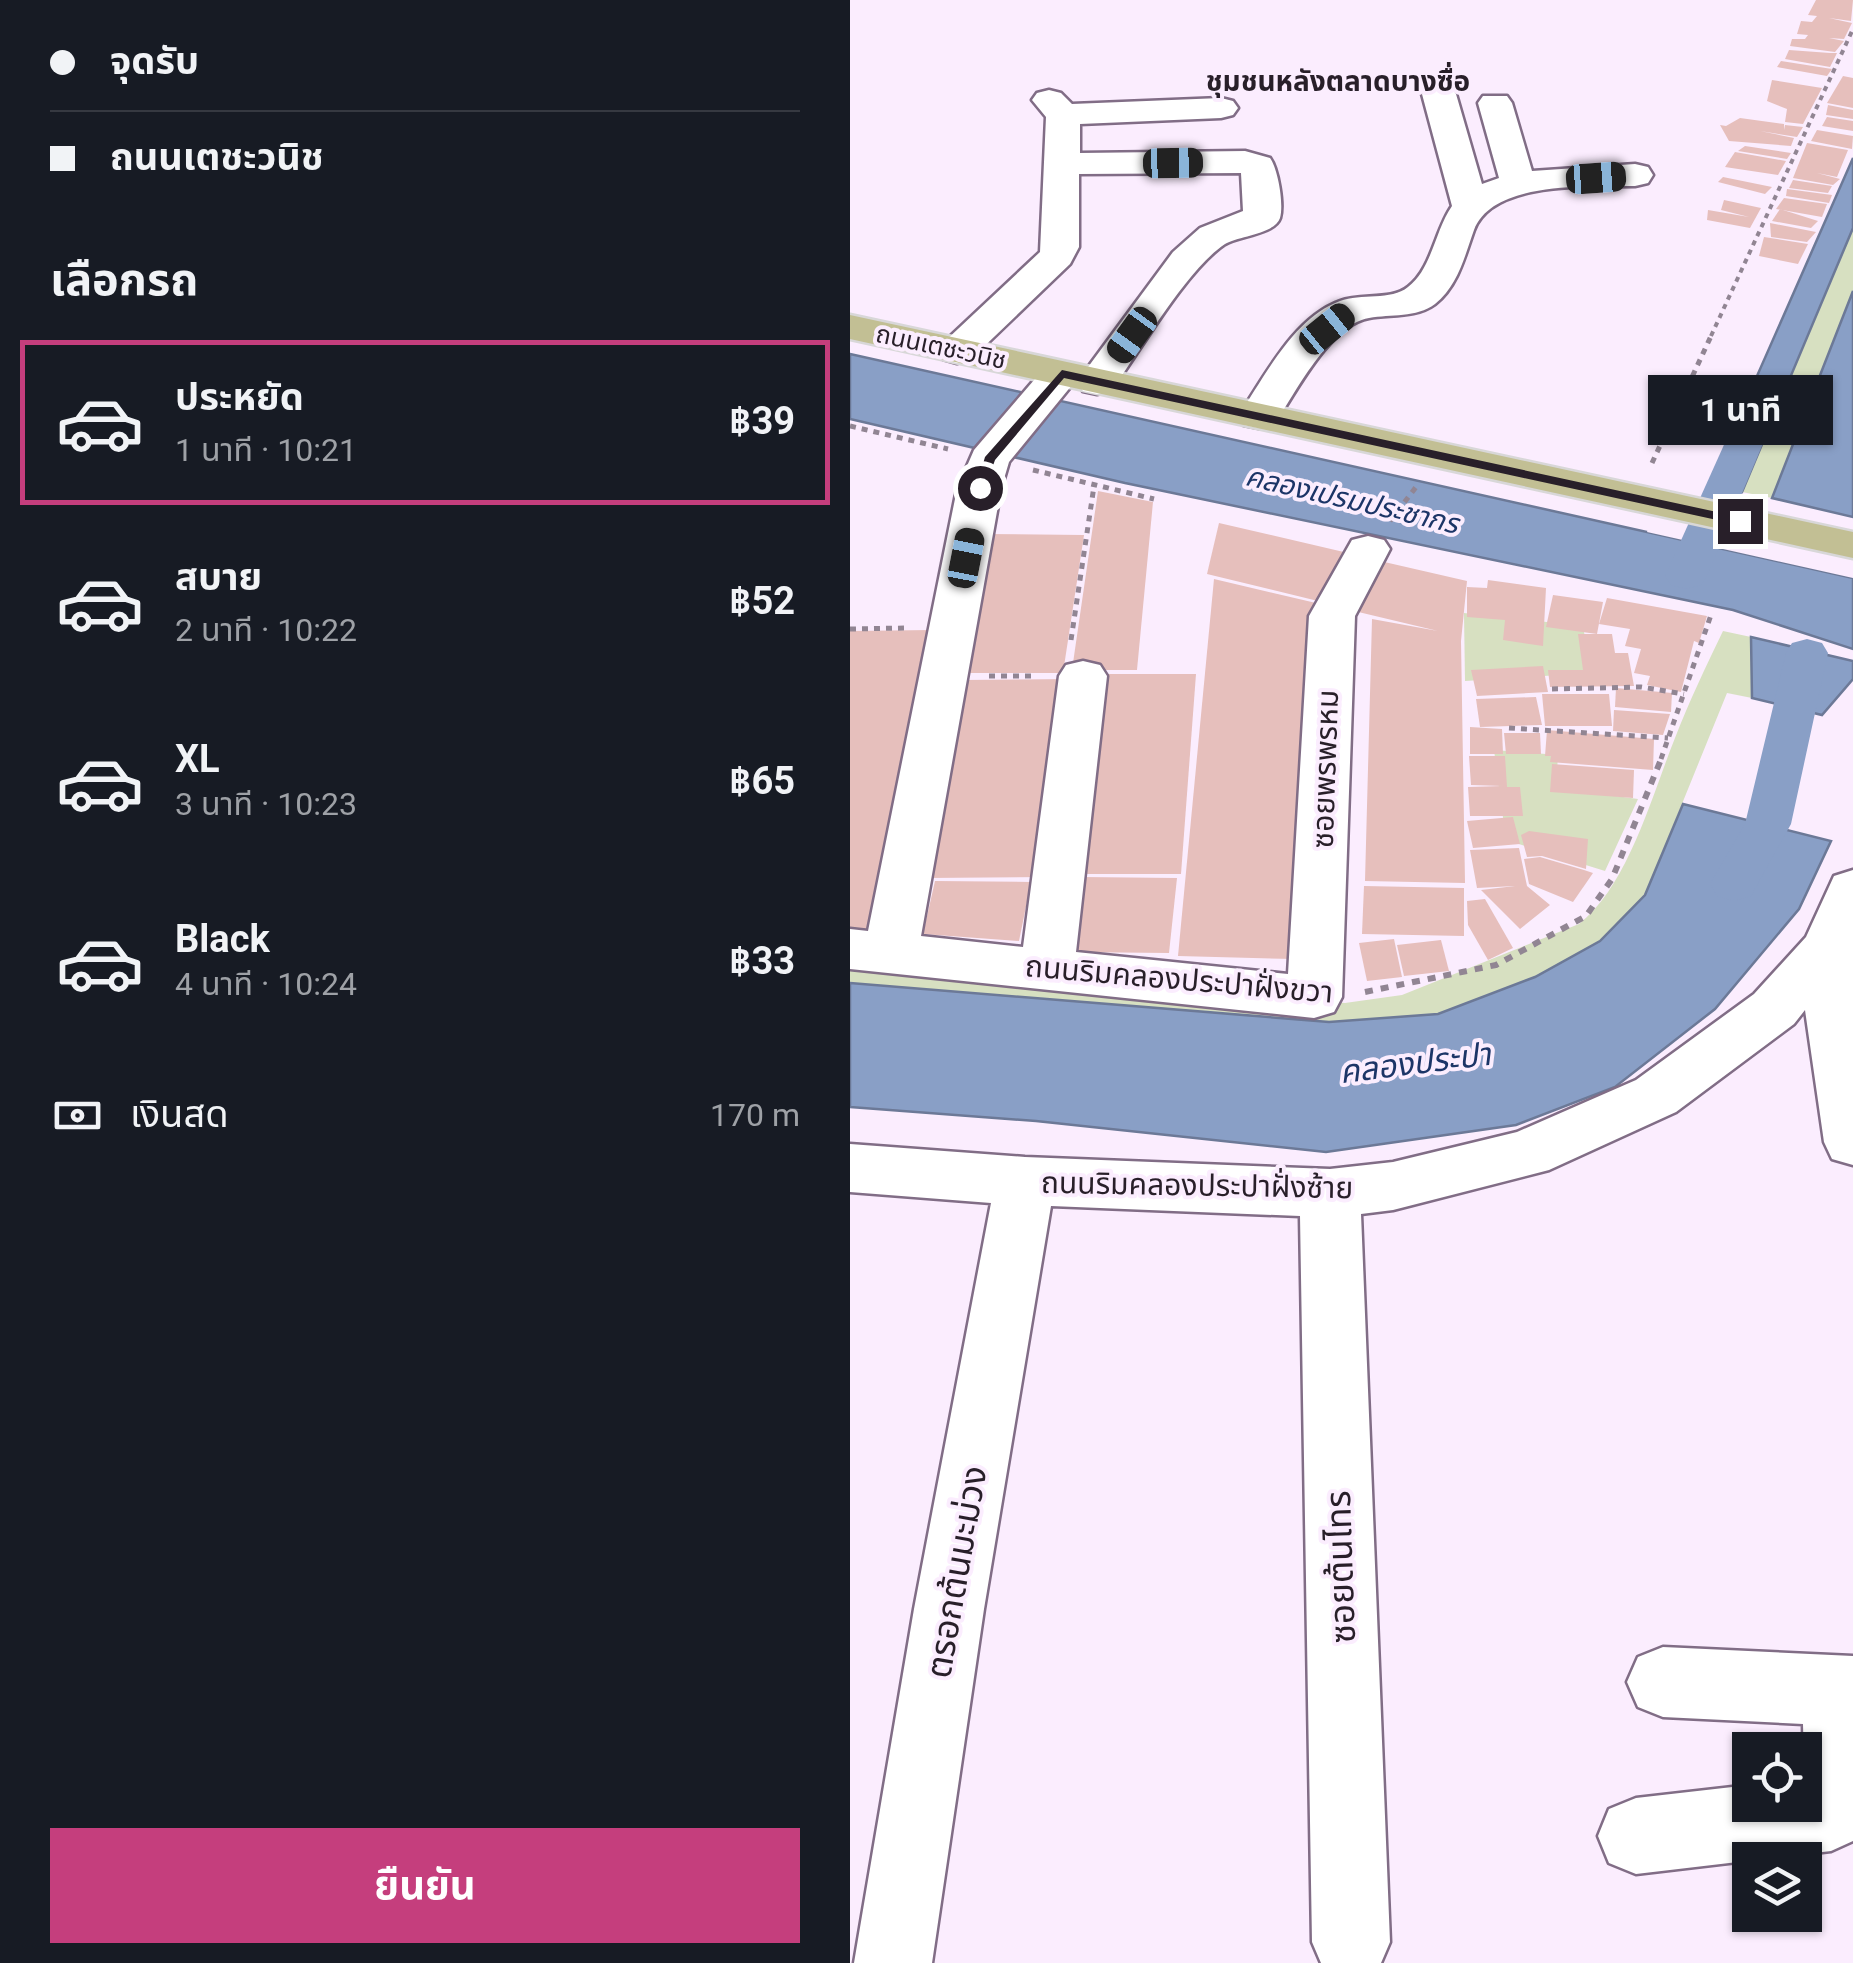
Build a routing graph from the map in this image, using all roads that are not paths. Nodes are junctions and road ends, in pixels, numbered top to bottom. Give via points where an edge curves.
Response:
1 (1440, 94) dead end
2 (1495, 102) dead end
3 (1222, 108) dead end
4 (1065, 164) junction
5 (1635, 175) dead end
6 (1518, 183) junction
7 (1471, 208) junction
8 (850, 328) edge
9 (957, 351) junction
10 (1067, 384) junction
11 (1259, 416) junction
12 (1375, 540) road end
13 (1853, 545) edge
14 (1074, 676) road end
15 (1853, 888) edge
16 (1829, 948) junction
17 (870, 951) edge
18 (1047, 969) junction
19 (1314, 997) joint
20 (1853, 1142) edge
21 (850, 1168) edge
22 (1025, 1181) junction
23 (1330, 1194) junction
24 (1663, 1682) dead end
25 (1846, 1690) edge
26 (1636, 1836) dead end
27 (1351, 1942) dead end
28 (893, 1963) edge

1 - 7 street
2 - 6 street
3 - 4 street via 1056,108
4 - 9 street via 1056,256
4 - 10 street via 1258,165 1262,217 1212,236
5 - 6 street
6 - 7 street
7 - 11 street via 1460,217 1439,274 1424,294 1346,313 1307,345
8 - 9 main road, ถนนเตชะวนิช
9 - 10 main road, ถนนเตชะวนิช
10 - 11 main road, ถนนเตชะวนิช
10 - 17 street via 992,456 980,488 944,676
11 - 13 main road, ถนนเตชะวนิช via 1655,491
12 - 19 street, ซอยพรพรหม via 1332,616
14 - 18 street
15 - 16 street, ถนนริมคลองประปาฝั่งซ้าย
16 - 20 street
16 - 23 street, ถนนริมคลองประปาฝั่งซ้าย via 1774,1009 1708,1061 1602,1123 1528,1153
17 - 18 street, ถนนริมคลองประปาฝั่งขวา
18 - 19 street, ถนนริมคลองประปาฝั่งขวา
21 - 22 street, ถนนริมคลองประปาฝั่งซ้าย
22 - 23 street, ถนนริมคลองประปาฝั่งซ้าย
22 - 28 street, ตรอกต้นมะม่วง
23 - 27 street, ซอยต้นไทร
24 - 25 street
25 - 26 street via 1842,1796 1831,1814

